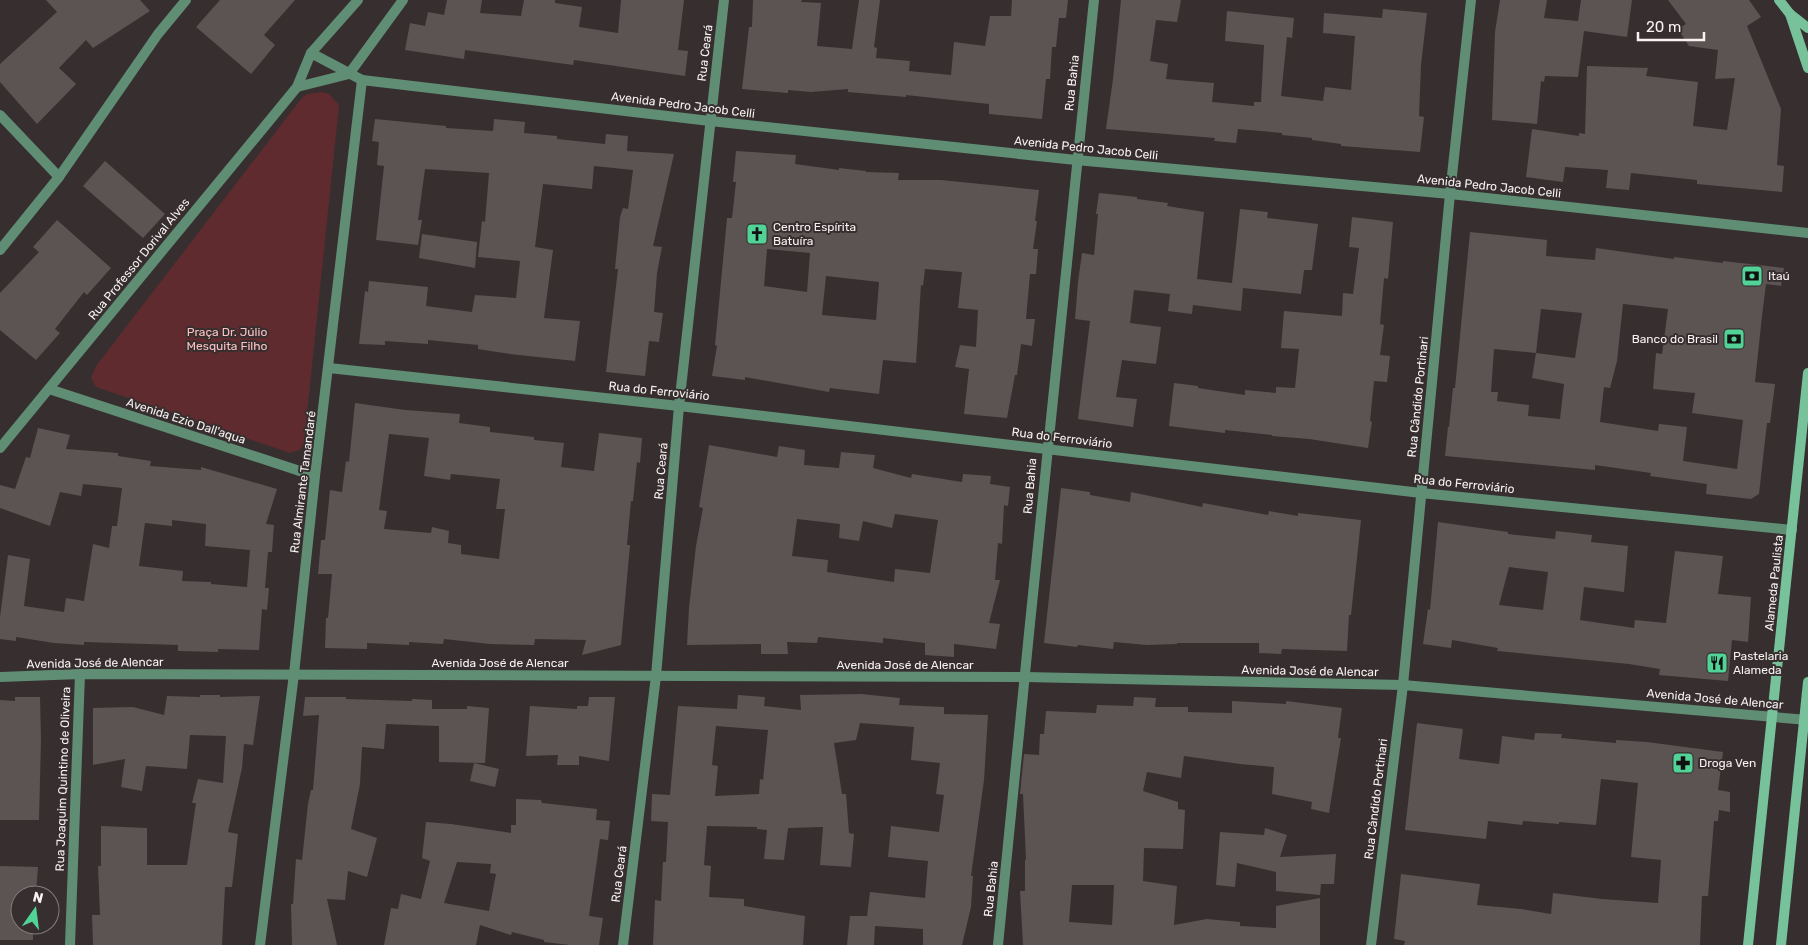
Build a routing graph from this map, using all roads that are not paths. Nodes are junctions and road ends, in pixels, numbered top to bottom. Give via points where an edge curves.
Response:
1 (186, 0) edge
2 (358, 0) edge
3 (403, 0) edge
4 (724, 0) edge
5 (1094, 0) edge
6 (1472, 0) edge
7 (1779, 0) edge
8 (1790, 14) junction
9 (1808, 28) edge
10 (311, 53) junction
11 (1808, 68) edge
12 (349, 74) junction
13 (362, 80) junction
14 (297, 86) junction
15 (0, 115) edge
16 (710, 121) junction
17 (1076, 160) junction
18 (59, 177) junction
19 (1450, 194) junction
20 (1808, 233) edge
21 (0, 250) edge
22 (329, 368) junction
23 (1808, 373) edge
24 (49, 389) junction
25 (679, 406) junction
26 (0, 448) edge
27 (1046, 448) junction
28 (315, 476) junction
29 (1421, 492) junction
30 (1792, 530) junction
31 (80, 674) junction
32 (294, 674) junction
33 (656, 676) junction
34 (0, 677) edge
35 (1026, 678) junction
36 (1808, 682) edge
37 (1403, 685) junction
38 (1773, 716) junction
39 (1806, 719) edge
40 (70, 945) edge
41 (260, 945) edge
42 (624, 945) edge
43 (998, 945) edge
44 (1371, 945) edge
45 (1748, 945) edge
46 (1781, 945) edge

1 - 18 street via 158,34
2 - 10 street, Rua Professor Dorival Alves
3 - 12 street
4 - 16 street, Rua Ceará
5 - 17 street, Rua Bahia
6 - 19 street, Rua Cândido Portinari
7 - 8 main road
8 - 9 main road
8 - 11 main road
10 - 12 street
10 - 14 street, Rua Professor Dorival Alves
12 - 13 street
12 - 14 street
13 - 16 street, Avenida Pedro Jacob Celli
13 - 22 street, Rua Almirante Tamandaré
14 - 24 street, Rua Professor Dorival Alves
15 - 18 street
16 - 17 street, Avenida Pedro Jacob Celli
16 - 25 street, Rua Ceará
17 - 19 street, Avenida Pedro Jacob Celli
17 - 27 street, Rua Bahia
18 - 21 street
19 - 20 street, Avenida Pedro Jacob Celli
19 - 29 street, Rua Cândido Portinari
22 - 25 street, Rua do Ferroviário
22 - 28 street, Rua Almirante Tamandaré
23 - 30 main road, Alameda Paulista
24 - 26 street, Rua Professor Dorival Alves
24 - 28 street, Avenida Ezio Dall'aqua
25 - 27 street, Rua do Ferroviário
25 - 33 street, Rua Ceará
27 - 29 street, Rua do Ferroviário
27 - 35 street, Rua Bahia
28 - 32 street, Rua Almirante Tamandaré
29 - 30 street, Rua do Ferroviário
29 - 37 street, Rua Cândido Portinari
30 - 38 main road, Alameda Paulista
31 - 32 street, Avenida José de Alencar
31 - 34 street, Avenida José de Alencar
31 - 40 street, Rua Joaquim Quintino de Oliveira
32 - 33 street, Avenida José de Alencar
32 - 41 street, Rua Almirante Tamandaré
33 - 35 street, Avenida José de Alencar
33 - 42 street, Rua Ceará
35 - 37 street, Avenida José de Alencar
35 - 43 street, Rua Bahia
36 - 39 main road
37 - 38 street, Avenida José de Alencar
37 - 44 street, Rua Cândido Portinari
38 - 39 street, Avenida José de Alencar
38 - 45 main road, Alameda Paulista
39 - 46 main road

